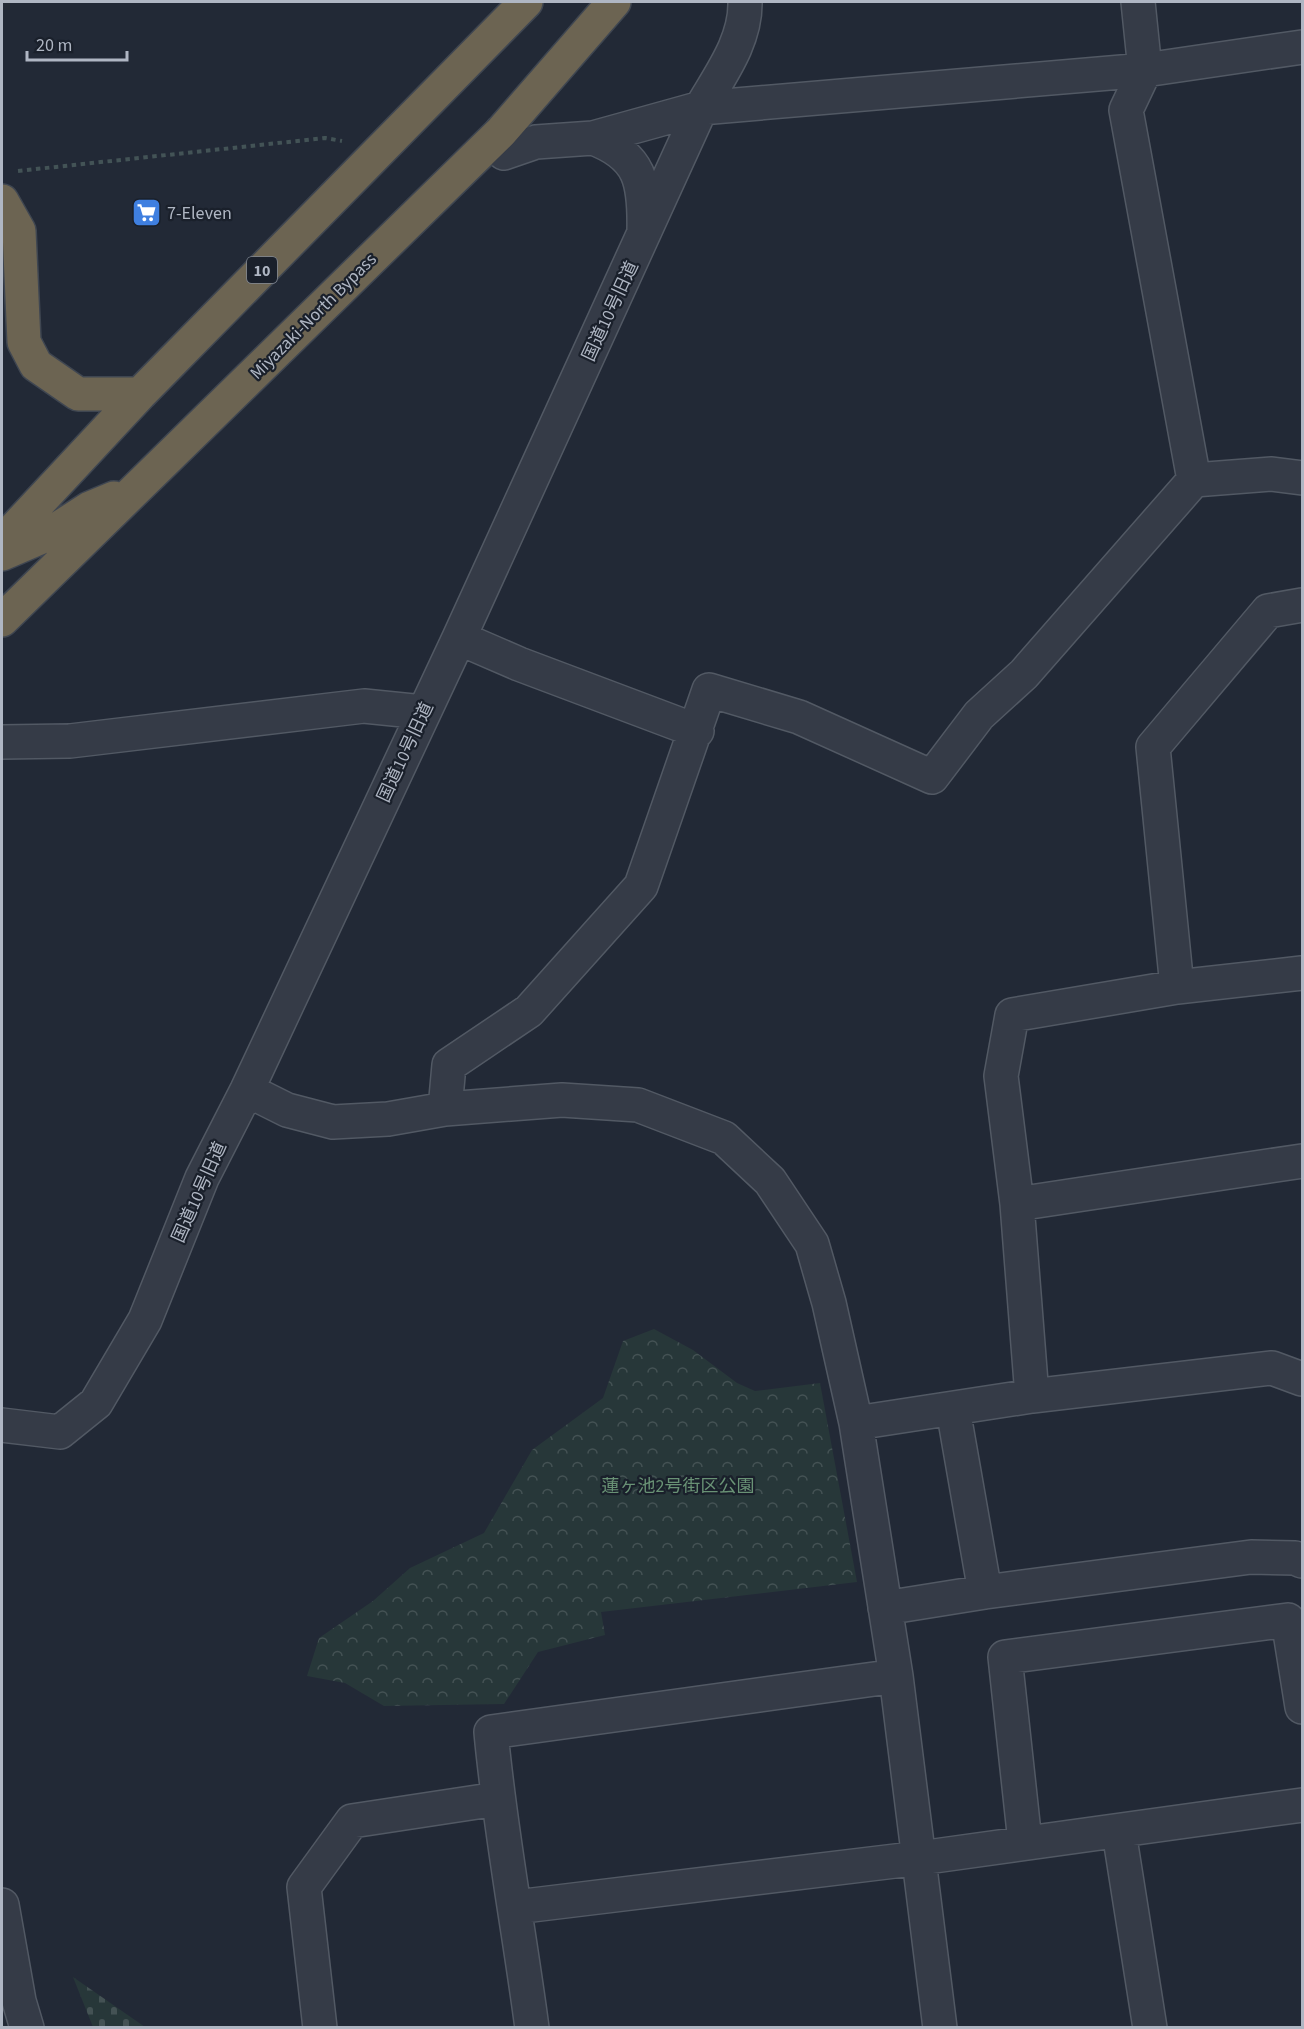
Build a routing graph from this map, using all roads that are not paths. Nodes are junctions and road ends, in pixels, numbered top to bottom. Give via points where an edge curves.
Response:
1 (526, 2) edge
2 (614, 2) edge
3 (745, 2) edge
4 (1138, 2) edge
5 (1302, 47) edge
6 (1145, 70) junction
7 (701, 108) junction
8 (501, 132) junction
9 (592, 138) junction
10 (7, 186) edge
11 (643, 238) junction
12 (140, 394) junction
13 (1302, 478) edge
14 (1194, 480) junction
15 (138, 489) junction
16 (2, 542) edge
17 (2, 554) edge
18 (1302, 605) edge
19 (2, 620) edge
20 (459, 638) junction
21 (423, 712) junction
22 (697, 731) junction
23 (2, 742) edge
24 (1302, 973) edge
25 (1177, 987) junction
26 (247, 1090) junction
27 (446, 1109) junction
28 (1302, 1161) edge
29 (1017, 1204) junction
30 (1302, 1379) edge
31 (1032, 1396) junction
32 (953, 1408) junction
33 (856, 1423) junction
34 (2, 1425) edge
35 (1302, 1561) edge
36 (985, 1592) junction
37 (885, 1608) junction
38 (896, 1676) junction
39 (1302, 1707) edge
40 (497, 1799) junction
41 (1302, 1805) edge
42 (1119, 1832) junction
43 (1025, 1842) junction
44 (920, 1858) junction
45 (2, 1905) edge
46 (516, 1907) junction
47 (27, 2028) edge
48 (320, 2028) edge
49 (532, 2028) edge
50 (940, 2028) edge
51 (1149, 2028) edge

1 - 12 highway, 10
2 - 8 highway, Miyazaki-North Bypass
3 - 7 street, 国道10号旧道 via 746,18 734,50
4 - 6 street
5 - 6 street
6 - 7 street
6 - 14 street via 1126,110
7 - 9 street
7 - 11 street, 国道10号旧道
8 - 9 street via 504,153 536,142
8 - 15 highway, Miyazaki-North Bypass
9 - 11 street via 616,146 635,168 642,189
10 - 12 highway via 19,231 24,342 36,366 78,394
11 - 20 street, 国道10号旧道
12 - 16 highway, 10
13 - 14 street via 1272,474
14 - 22 street via 1024,674 979,715 932,777 799,717 709,690
15 - 17 highway via 90,508 51,533
15 - 19 highway, Miyazaki-North Bypass
18 - 25 street via 1268,611 1153,747
20 - 21 street, 国道10号旧道
20 - 22 street
21 - 23 street via 364,706 70,741
21 - 26 street, 国道10号旧道
22 - 27 street via 641,886 530,1011 449,1065
24 - 25 street
25 - 29 street via 1012,1015 1001,1076
26 - 27 street via 287,1110 333,1122 388,1119
26 - 34 street, 国道10号旧道 via 202,1178 145,1320 96,1402 60,1432
27 - 33 street via 562,1100 638,1105 724,1138 770,1181 812,1244
28 - 29 street
29 - 31 street
30 - 31 street via 1272,1368
31 - 32 street
32 - 33 street
32 - 36 street
33 - 37 street
35 - 36 street via 1251,1557
36 - 37 street
37 - 38 street
38 - 40 street via 491,1732
38 - 44 street
39 - 43 street via 1288,1620 1005,1657
40 - 46 street
40 - 48 street via 352,1821 304,1887
41 - 42 street
42 - 43 street
42 - 51 street
43 - 44 street
44 - 46 street
44 - 50 street
45 - 47 street
46 - 49 street

